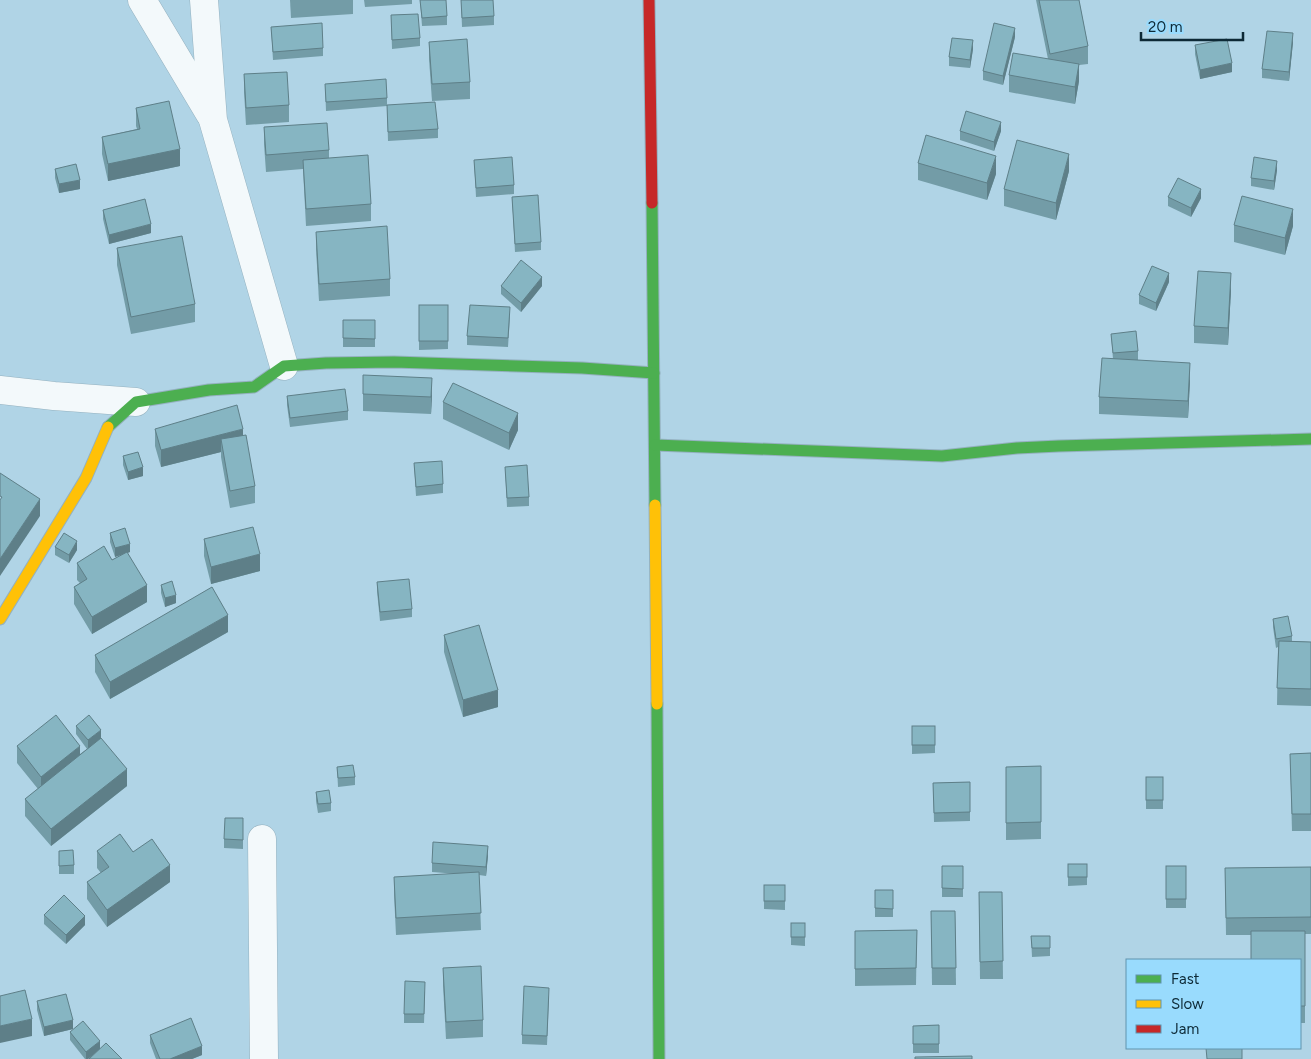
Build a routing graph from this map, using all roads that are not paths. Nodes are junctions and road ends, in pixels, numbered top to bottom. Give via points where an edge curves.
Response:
1 (142, 0) edge
2 (204, 0) edge
3 (649, 0) edge
4 (213, 120) junction
5 (284, 366) junction
6 (654, 373) junction
7 (0, 390) edge
8 (136, 402) junction
9 (1311, 439) edge
10 (655, 445) junction
11 (0, 619) edge
12 (262, 840) dead end
13 (264, 1059) edge
14 (659, 1059) edge

1 - 4 street
2 - 4 street
3 - 6 main road
4 - 5 street
5 - 6 main road via 394,362
5 - 8 main road via 254,386
6 - 10 main road
7 - 8 street
8 - 11 main road via 106,429 86,478
9 - 10 main road via 1051,446 942,456
10 - 14 main road
12 - 13 street

